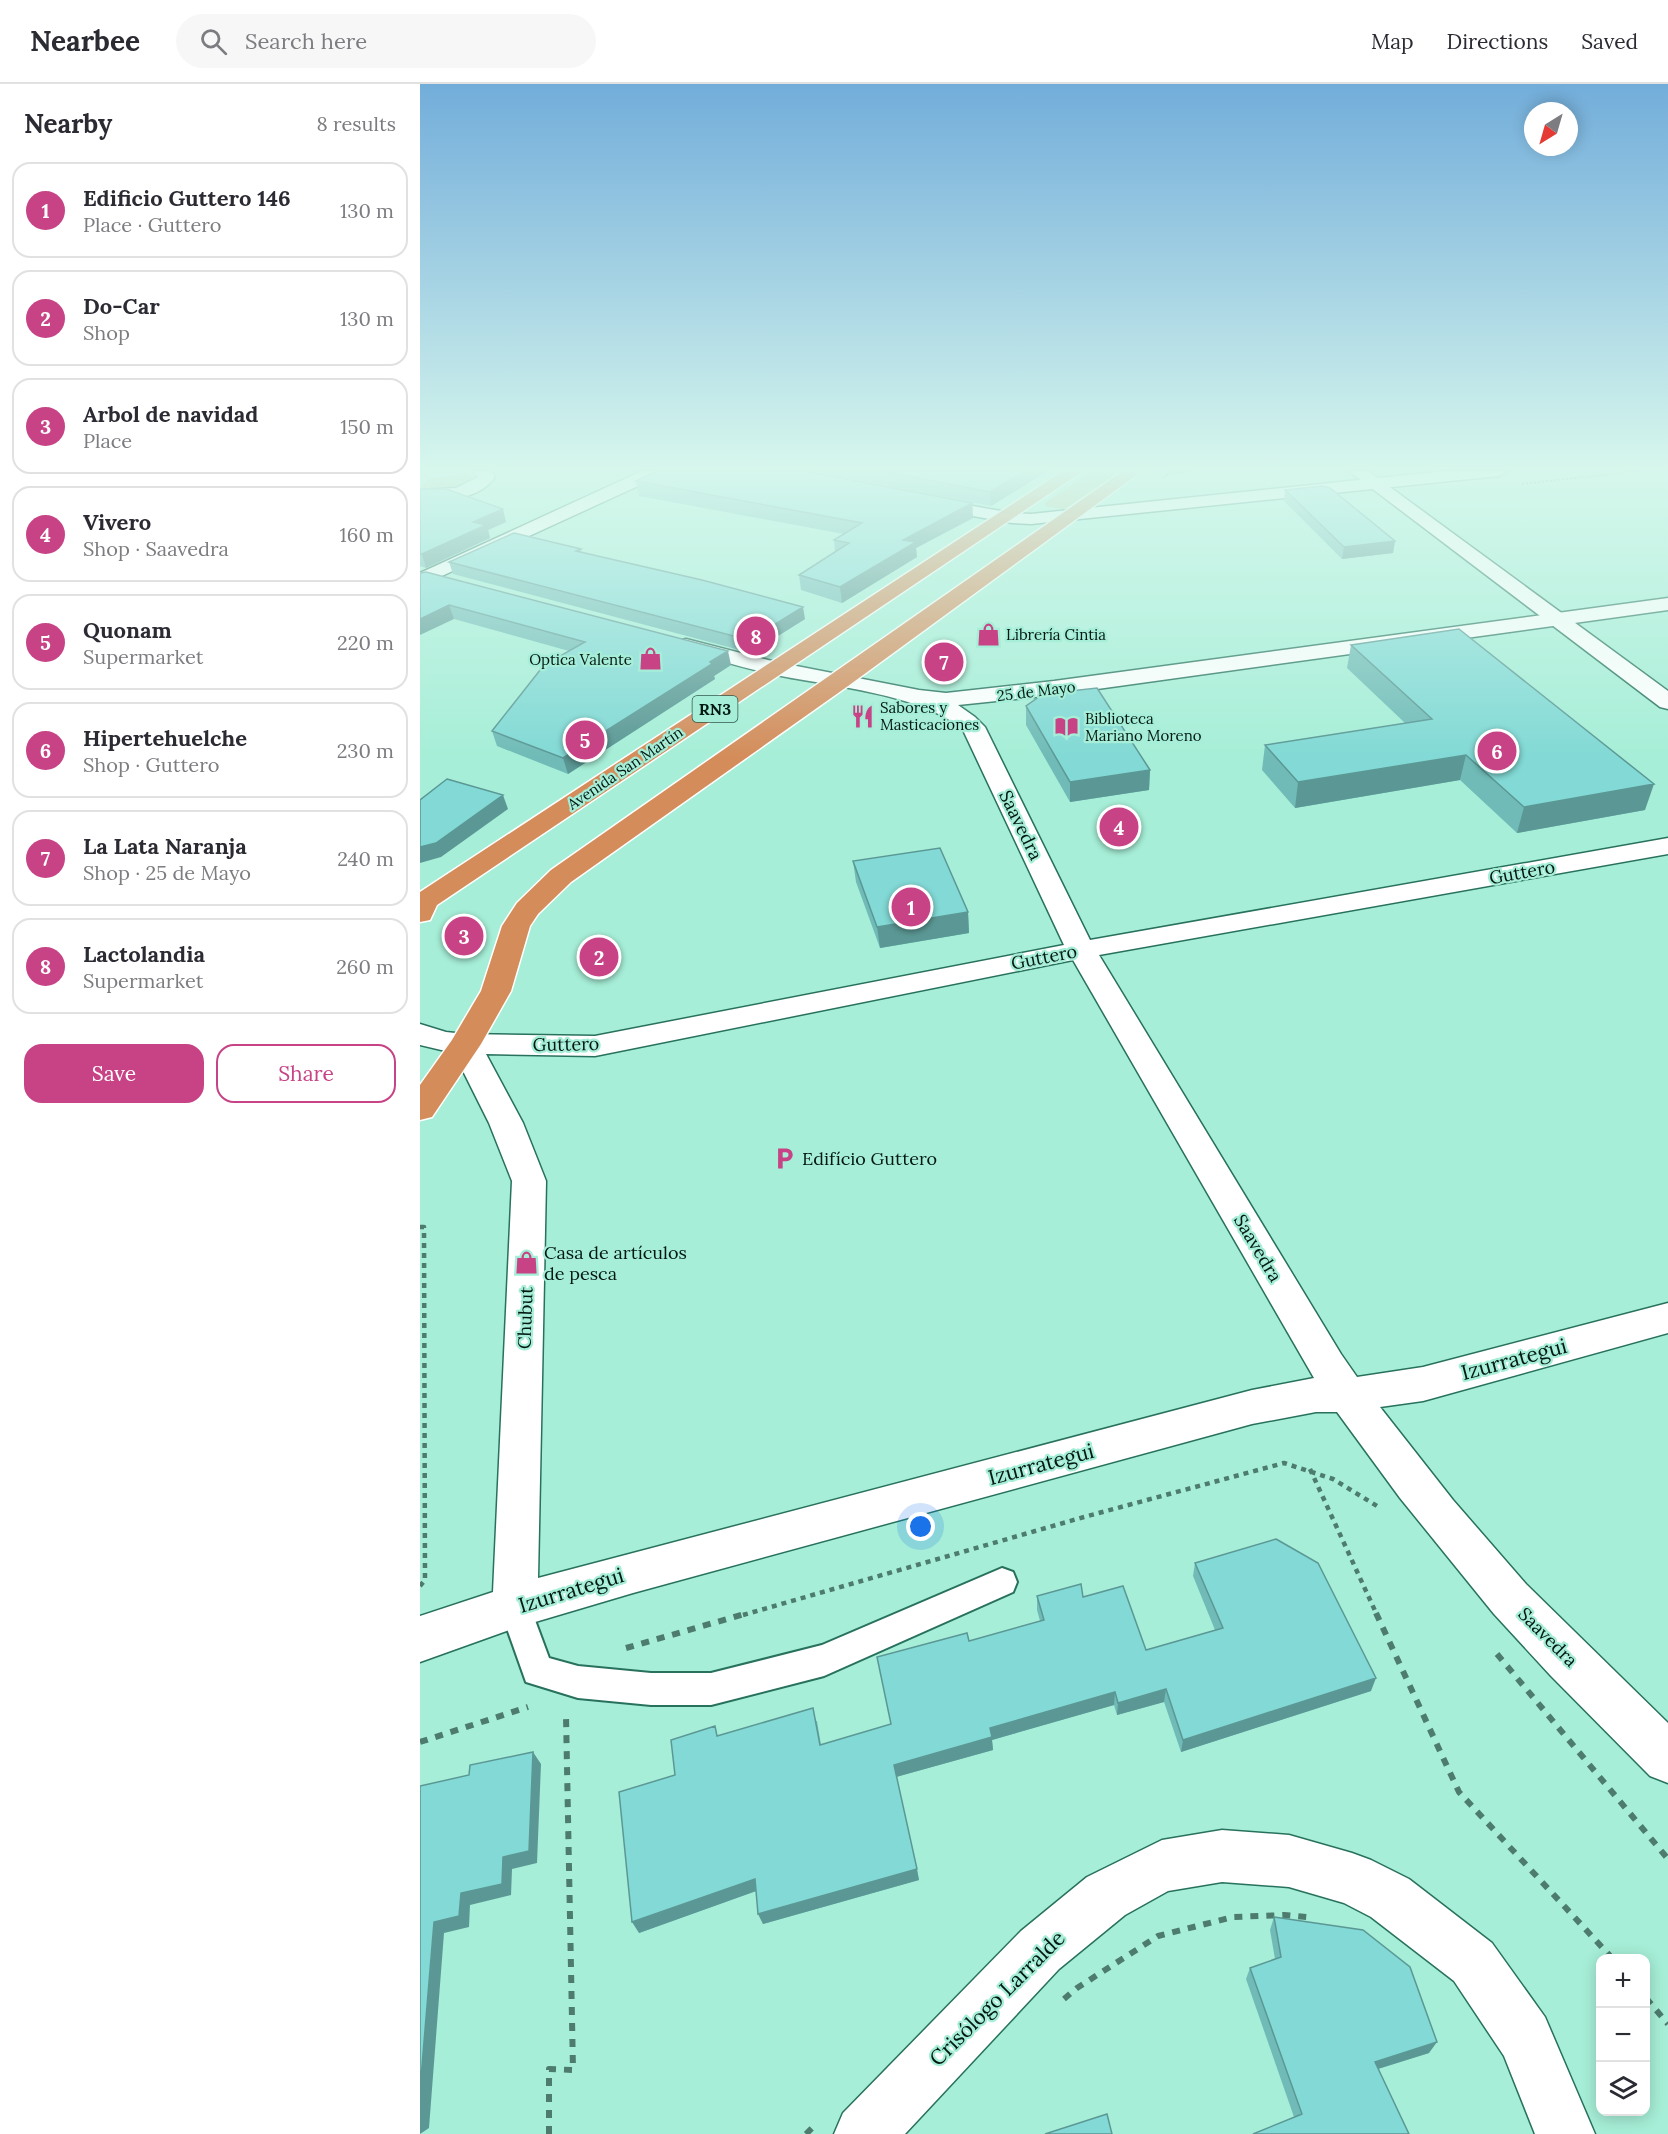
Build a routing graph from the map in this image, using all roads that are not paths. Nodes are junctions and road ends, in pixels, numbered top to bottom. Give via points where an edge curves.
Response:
1 (445, 567) edge
2 (929, 567) edge
3 (1001, 567) edge
4 (1484, 567) edge
5 (422, 577) edge
6 (462, 586) edge
7 (1668, 604) edge
8 (1555, 620) junction
9 (671, 640) edge
10 (775, 668) junction
11 (840, 681) junction
12 (919, 697) junction
13 (1668, 702) edge
14 (1668, 846) edge
15 (421, 905) edge
16 (1081, 950) junction
17 (420, 1034) edge
18 (465, 1044) junction
19 (420, 1109) edge
20 (1668, 1318) edge
21 (1347, 1395) junction
22 (1002, 1582) dead end
23 (515, 1606) junction
24 (420, 1639) edge
25 (1668, 1758) edge
26 (840, 2129) edge
27 (1565, 2134) edge

1 - 5 street
2 - 10 highway, Avenida San Martín / RN3
3 - 11 highway, RN3
4 - 8 street
5 - 6 street
7 - 8 street, 25 de Mayo
8 - 12 street, 25 de Mayo via 1004,695 946,700
8 - 13 street
9 - 10 street, 25 de Mayo
10 - 11 street, 25 de Mayo
10 - 15 highway, Avenida San Martín / RN3
11 - 12 street, 25 de Mayo
11 - 18 highway, RN3 via 561,876 527,909 516,926 496,991
12 - 16 street, Saavedra via 963,717 973,727
14 - 16 street, Guttero
16 - 18 street, Guttero via 595,1046
16 - 21 street, Saavedra
17 - 18 street, Guttero
18 - 19 highway, RN3
18 - 23 street, Chubut via 506,1123 529,1181
20 - 21 street, Izurrategui via 1423,1384
21 - 23 street, Izurrategui via 1316,1395 1252,1407
21 - 25 street, Saavedra via 1414,1484 1511,1600
22 - 23 lane via 824,1660 711,1689 565,1685 537,1671
23 - 24 street, Izurrategui
26 - 27 street, Crisólogo Larralde via 1106,1896 1162,1866 1222,1856 1289,1861 1335,1899 1389,1898 1473,1962 1525,2037

